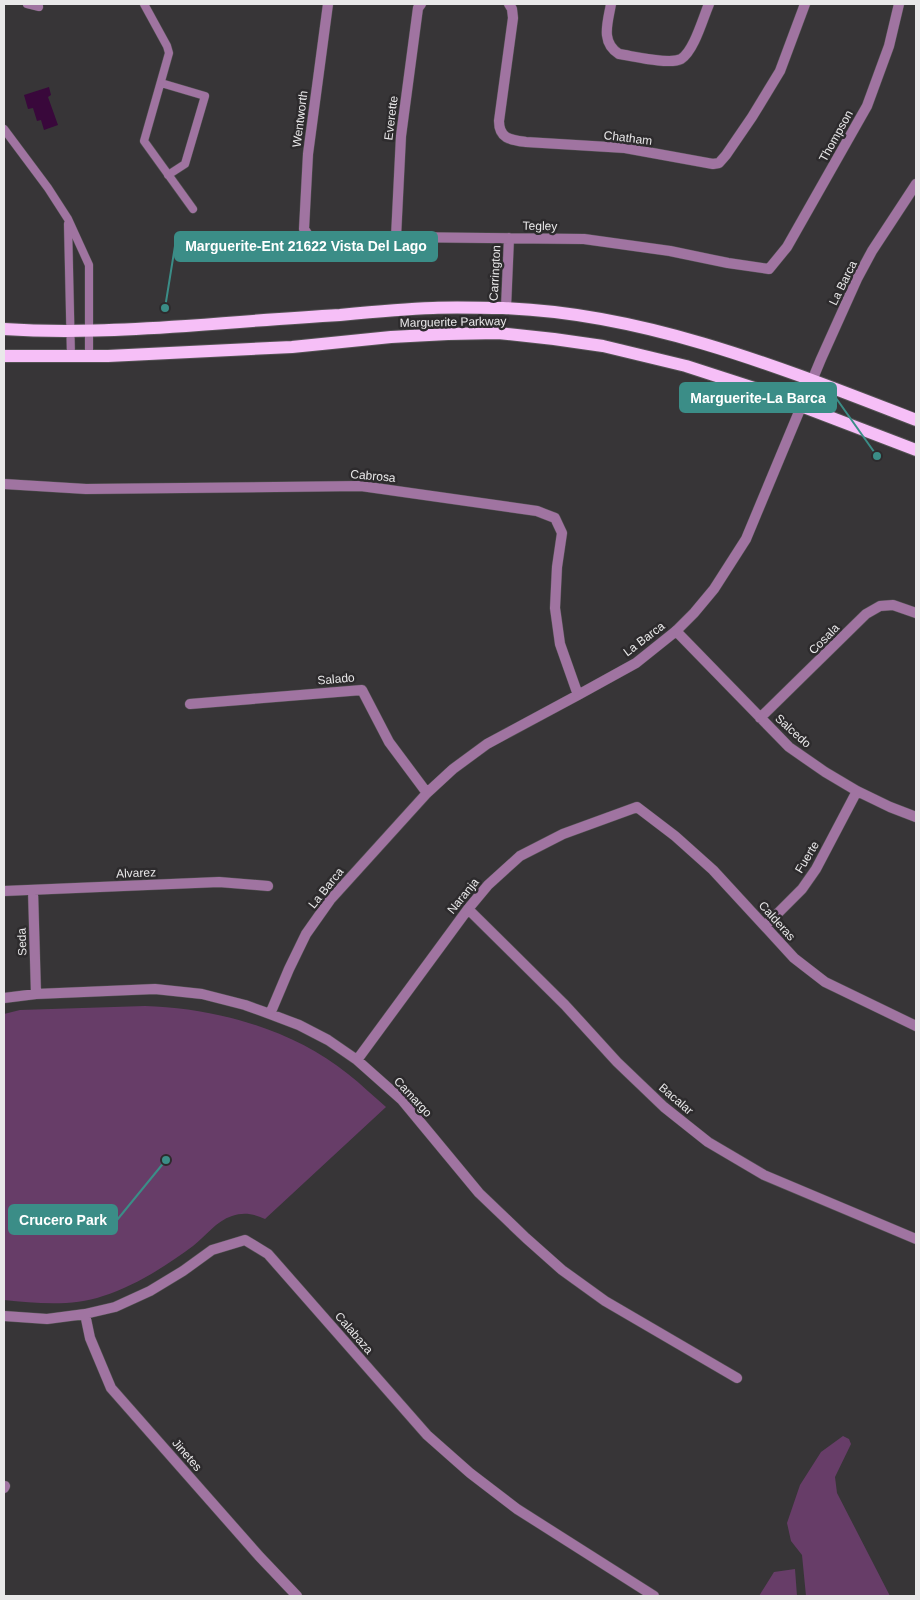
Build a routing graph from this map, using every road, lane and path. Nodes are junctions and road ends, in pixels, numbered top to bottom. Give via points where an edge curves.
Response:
1 (27, 4) edge
2 (144, 4) edge
3 (328, 4) edge
4 (421, 4) edge
5 (509, 4) edge
6 (611, 4) edge
7 (709, 4) edge
8 (805, 4) edge
9 (899, 4) edge
10 (39, 7) dead end
11 (161, 83) junction
12 (4, 129) edge
13 (168, 175) junction
14 (916, 184) edge
15 (193, 210) dead end
16 (68, 219) junction
17 (396, 236) junction
18 (309, 237) joint
19 (509, 238) junction
20 (769, 269) joint
21 (506, 308) junction
22 (4, 329) edge
23 (71, 331) junction
24 (89, 331) junction
25 (4, 356) edge
26 (89, 356) junction
27 (71, 357) junction
28 (812, 380) junction
29 (801, 407) junction
30 (916, 420) edge
31 (916, 450) edge
32 (4, 484) edge
33 (916, 613) edge
34 (676, 631) junction
35 (578, 695) junction
36 (190, 704) dead end
37 (760, 718) junction
38 (428, 792) junction
39 (857, 792) junction
40 (637, 807) joint
41 (916, 817) edge
42 (268, 886) dead end
43 (33, 890) junction
44 (4, 892) edge
45 (468, 909) junction
46 (765, 926) junction
47 (36, 994) junction
48 (4, 998) edge
49 (270, 1014) junction
50 (916, 1026) edge
51 (357, 1060) junction
52 (916, 1239) edge
53 (85, 1314) junction
54 (4, 1316) edge
55 (737, 1378) dead end
56 (297, 1596) edge
57 (654, 1596) edge

1 - 10 lane
2 - 11 lane via 168,49
3 - 18 street, Wentworth via 308,154 304,229
4 - 17 street, Everette via 401,136
5 - 8 street, Chatham via 513,18 499,121 499,129 504,136 526,142 625,148 713,164 719,163 726,155 780,71
6 - 7 street via 606,36 612,50 619,54 668,61 678,60 692,46
9 - 20 street, Thompson via 889,46 867,106 787,247
11 - 13 lane via 144,141
11 - 13 lane via 205,96 185,164
12 - 16 lane
13 - 15 lane
14 - 28 street, La Barca via 872,251
16 - 23 lane
16 - 24 lane via 89,265
17 - 18 street, Tegley
17 - 19 street, Tegley
19 - 20 street, Tegley via 584,239
19 - 21 street, Carrington
21 - 24 main road, Marguerite Parkway via 435,308
21 - 28 main road, Marguerite Parkway via 613,320 727,351
22 - 23 main road, Marguerite Parkway
23 - 24 main road, Marguerite Parkway
23 - 27 lane
24 - 26 lane
25 - 27 main road, Marguerite Parkway
26 - 27 main road, Marguerite Parkway
26 - 29 main road, Marguerite Parkway via 498,333 603,346 686,366
28 - 29 street, La Barca
28 - 30 main road, Marguerite Parkway
29 - 31 main road, Marguerite Parkway
29 - 34 street, La Barca via 746,539 714,589
32 - 35 street, Cabrosa via 86,489 361,486 537,511 555,518 562,533 555,608 560,644
33 - 37 street, Cosala via 893,605 880,606 866,614
34 - 35 street, La Barca via 636,663
34 - 37 street, Salcedo
35 - 38 street, La Barca via 487,744
36 - 38 street, Salado via 362,690 389,742
37 - 39 street, Salcedo via 789,747
38 - 49 street, La Barca via 330,900 306,934
39 - 41 street, Salcedo
39 - 46 street, Fuerte via 816,869 802,889
40 - 45 street, Naranja via 563,834 520,856 488,885
40 - 46 street, Calderas via 714,870
42 - 43 street, Alvarez via 219,882
43 - 44 street, Alvarez
43 - 47 street, Seda
45 - 51 street, Naranja
45 - 52 street, Bacalar via 565,1005 617,1062 664,1107 708,1142 764,1175
46 - 50 street, Calderas via 794,958 825,982
47 - 48 street, Camargo
47 - 49 street, Camargo via 155,988 202,994
49 - 51 street, Camargo via 328,1040
51 - 55 street, Camargo via 402,1100 479,1193 562,1270 605,1301
53 - 54 street, Calabaza via 47,1319
53 - 56 street, Jinetes via 90,1338 111,1388
53 - 57 street, Calabaza via 115,1307 150,1291 212,1250 245,1240 268,1254 427,1435 470,1473 517,1509

